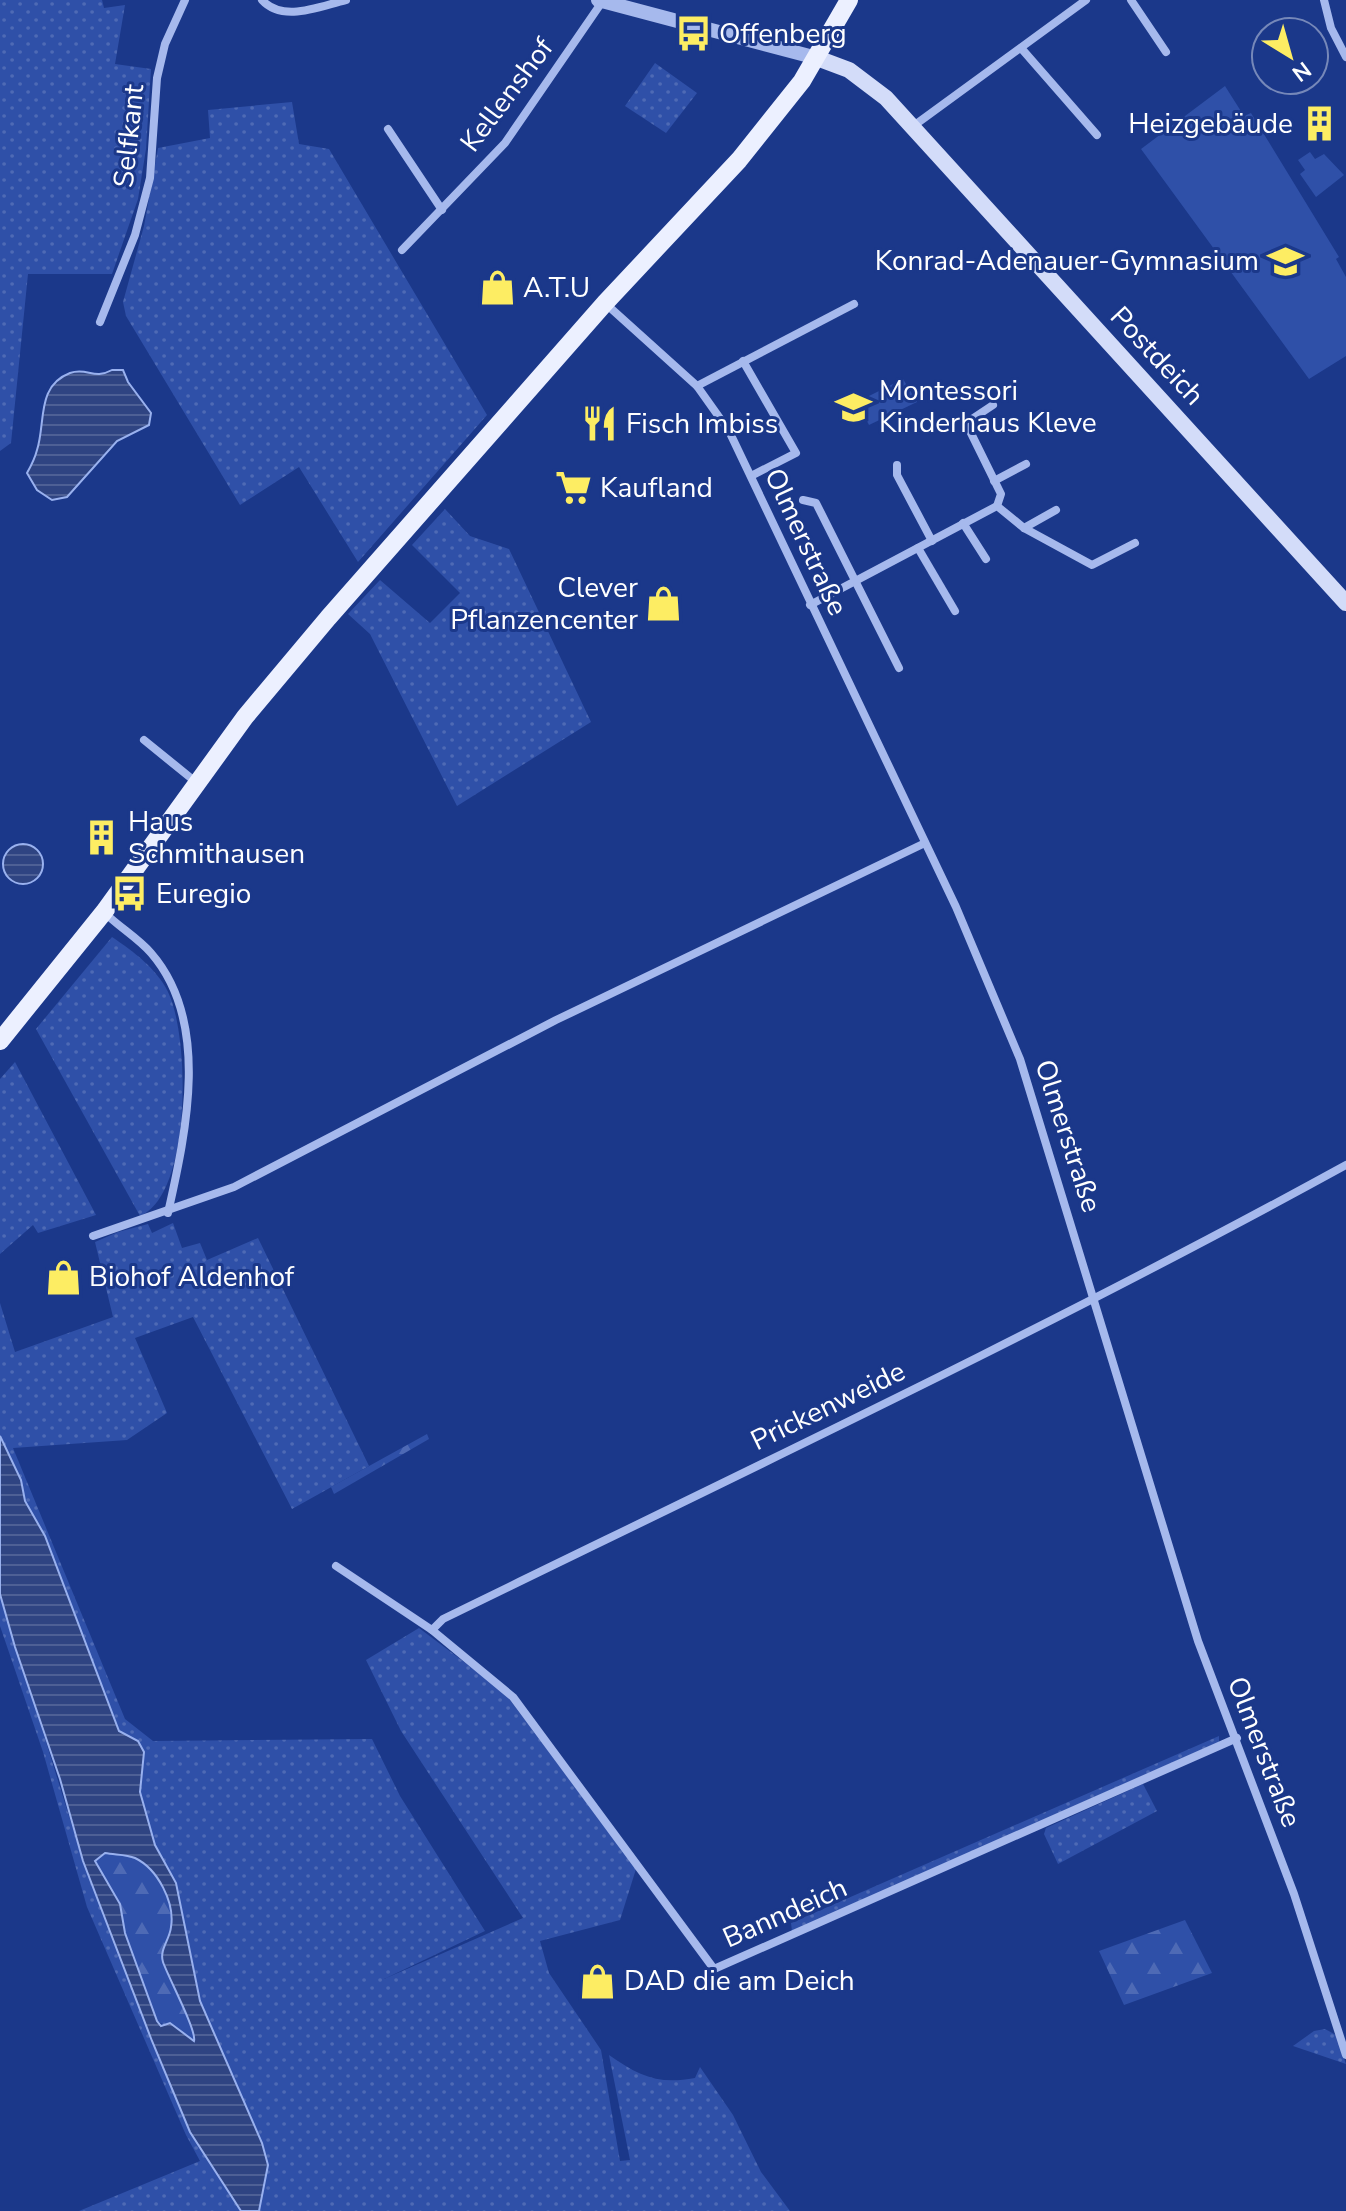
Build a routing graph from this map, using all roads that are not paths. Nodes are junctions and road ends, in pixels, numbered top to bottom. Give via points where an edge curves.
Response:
1 (185, 0) edge
2 (262, 0) edge
3 (346, 0) edge
4 (849, 0) edge
5 (1085, 0) edge
6 (1131, 0) edge
7 (1324, 0) edge
8 (603, 1) edge
9 (1021, 48) junction
10 (787, 49) junction
11 (1166, 52) dead end
12 (1346, 57) edge
13 (817, 58) junction
14 (804, 77) junction
15 (912, 127) junction
16 (388, 129) dead end
17 (1097, 135) dead end
18 (442, 210) junction
19 (402, 250) dead end
20 (605, 303) junction
21 (854, 304) dead end
22 (100, 322) dead end
23 (743, 361) junction
24 (697, 386) junction
25 (993, 405) dead end
26 (1026, 464) dead end
27 (897, 465) dead end
28 (751, 476) junction
29 (994, 481) junction
30 (803, 500) dead end
31 (997, 506) junction
32 (1056, 510) dead end
33 (963, 523) junction
34 (1024, 528) junction
35 (932, 541) junction
36 (1135, 543) dead end
37 (918, 548) junction
38 (986, 559) dead end
39 (853, 582) junction
40 (1346, 603) edge
41 (810, 605) junction
42 (955, 611) dead end
43 (899, 668) dead end
44 (144, 740) dead end
45 (200, 785) junction
46 (925, 843) junction
47 (104, 912) junction
48 (0, 1041) edge
49 (1346, 1165) edge
50 (168, 1213) junction
51 (93, 1236) dead end
52 (1095, 1298) junction
53 (336, 1566) dead end
54 (432, 1630) junction
55 (1237, 1738) junction
56 (1346, 2055) edge

1 - 22 street, Selfkant via 157,78 150,178 135,235
2 - 3 street via 279,12
4 - 13 main road
5 - 9 street
6 - 11 street
7 - 12 street
8 - 10 street
8 - 18 street, Kellenshof via 505,143
9 - 15 street
9 - 17 street
10 - 13 street
10 - 14 street
13 - 14 main road
13 - 15 main road, Postdeich via 866,81
14 - 20 main road via 739,160
15 - 40 main road, Postdeich
16 - 18 street
18 - 19 street, Kellenshof
20 - 24 street, Olmerstraße
20 - 45 main road via 328,618
21 - 23 street
23 - 24 street
23 - 28 street via 796,453
24 - 28 street, Olmerstraße via 729,431
25 - 29 street via 966,423
26 - 29 street
27 - 35 street via 897,475
28 - 41 street, Olmerstraße
29 - 31 street via 1001,494
30 - 39 street via 816,503
31 - 33 street
31 - 34 street
32 - 34 street
33 - 35 street
33 - 38 street
34 - 36 street via 1092,565
35 - 37 street
37 - 39 street
37 - 42 street
39 - 41 street
39 - 43 street
41 - 46 street, Olmerstraße
44 - 45 street
45 - 47 main road
46 - 50 street via 569,1014 234,1187
46 - 52 street, Olmerstraße via 1020,1059
47 - 48 main road
47 - 50 street via 151,952 183,1017 185,1140
49 - 52 street, Prickenweide
50 - 51 street
52 - 54 street, Prickenweide via 443,1619
52 - 55 street, Olmerstraße via 1198,1641
53 - 54 street
54 - 55 street, Banndeich via 513,1697 714,1969
55 - 56 street, Olmerstraße

